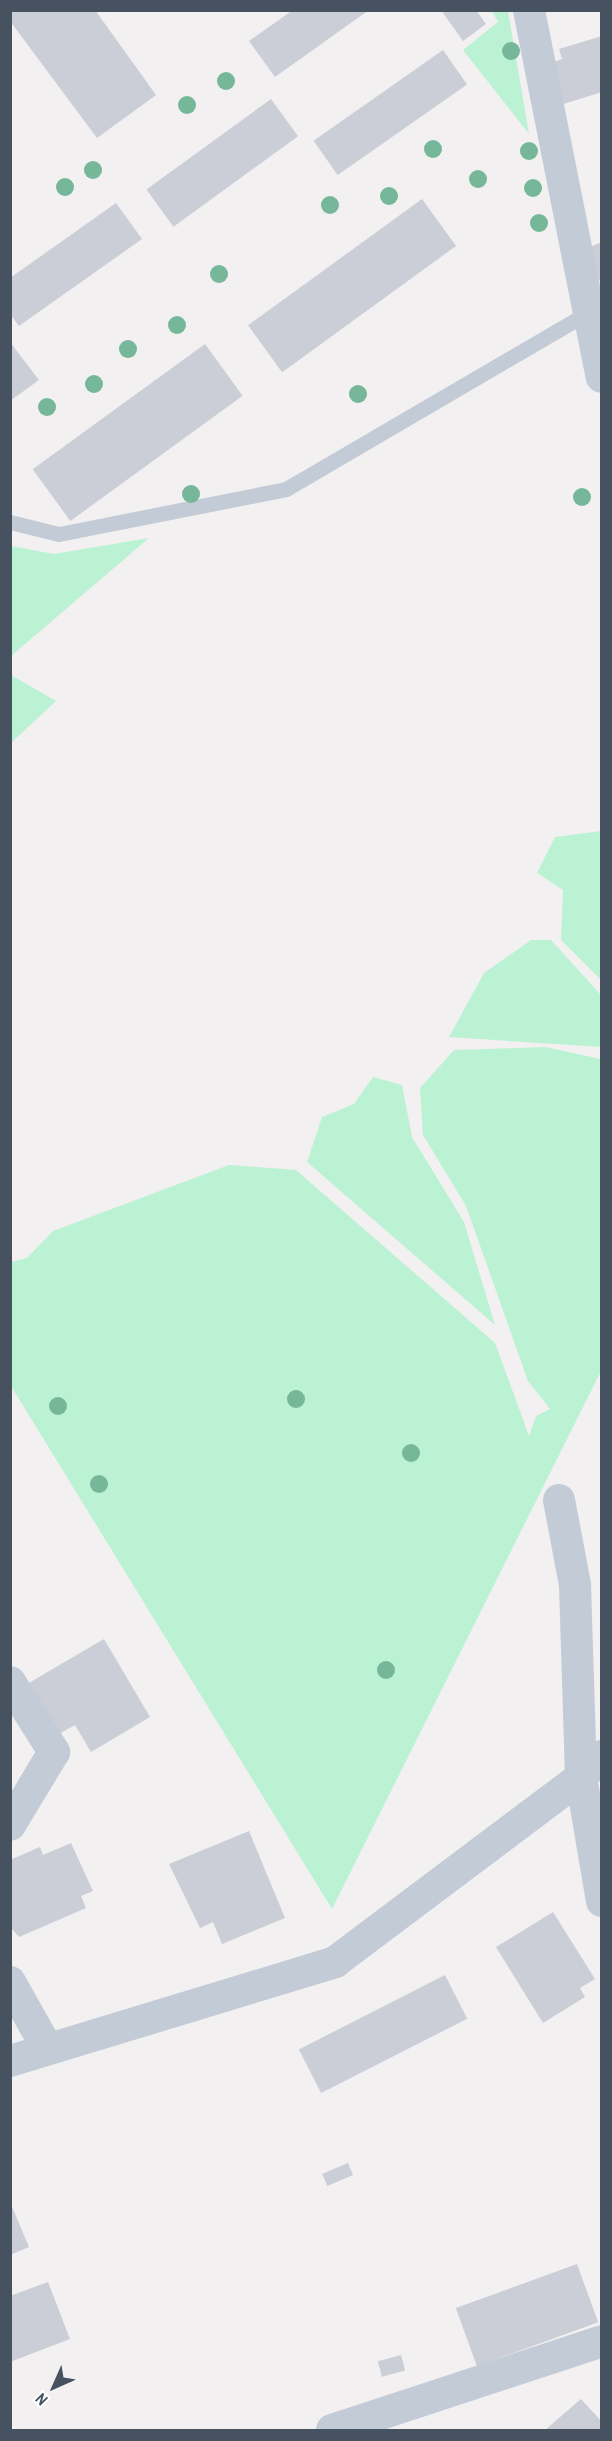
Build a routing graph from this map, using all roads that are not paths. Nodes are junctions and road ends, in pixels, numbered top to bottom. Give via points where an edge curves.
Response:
1 (529, 10) edge
2 (589, 312) junction
3 (602, 377) edge
4 (10, 522) edge
5 (559, 1500) dead end
6 (10, 1682) edge
7 (591, 1766) edge
8 (10, 1825) edge
9 (602, 1901) edge
10 (10, 1982) edge
11 (47, 2048) junction
12 (10, 2061) edge
13 (602, 2341) edge
14 (332, 2430) edge

1 - 2 street
2 - 3 street
2 - 4 lane via 286,489 59,534
5 - 7 street via 575,1585
6 - 8 street via 54,1752
7 - 9 street
7 - 11 street via 335,1962
10 - 11 street
11 - 12 street
13 - 14 street

